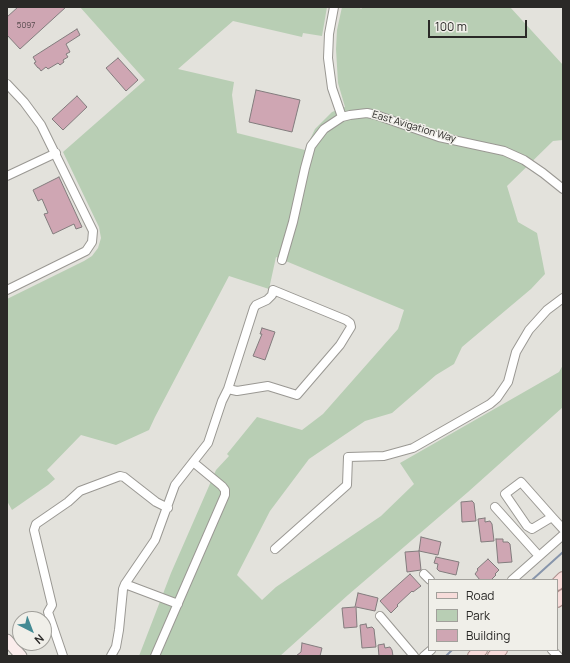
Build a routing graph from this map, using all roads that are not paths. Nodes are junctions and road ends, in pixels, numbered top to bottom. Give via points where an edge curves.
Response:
1 (334, 7) edge
2 (7, 84) edge
3 (342, 117) junction
4 (56, 153) junction
5 (7, 176) edge
6 (563, 189) edge
7 (282, 260) dead end
8 (7, 290) edge
9 (563, 298) edge
10 (228, 389) junction
11 (193, 462) junction
12 (495, 507) dead end
13 (168, 508) junction
14 (552, 517) junction
15 (563, 529) edge
16 (563, 535) edge
17 (275, 549) dead end
18 (539, 556) junction
19 (513, 579) edge
20 (125, 584) junction
21 (178, 604) junction
22 (380, 616) dead end
23 (7, 640) edge
24 (21, 656) edge
25 (63, 656) edge
26 (111, 656) edge
27 (155, 656) edge
28 (414, 656) edge

1 - 3 street via 328,58 332,88
2 - 4 street via 34,114
3 - 6 street, East Avigation Way via 359,113 376,114 439,136 504,151 543,172
3 - 7 street, East Avigation Way via 324,129 312,146
4 - 5 street
4 - 8 street via 93,231 92,242 86,251
9 - 17 street via 547,310 529,330 516,352 508,382 497,398 413,448 384,456 348,457 347,485
10 - 10 street via 254,308 267,300 273,290 350,323 340,345 297,395 268,386 237,391
10 - 11 street via 208,443
11 - 13 street via 176,485
11 - 21 street via 222,486 225,495
12 - 18 street
13 - 20 street via 156,540
13 - 25 street via 156,502 124,476 120,476 80,491 36,524 34,530 52,605 48,612
14 - 14 street via 521,482 505,494 532,530
14 - 15 street
16 - 18 street
18 - 19 street
20 - 21 street
20 - 26 street via 116,647
21 - 27 street
22 - 28 street
23 - 24 main road

